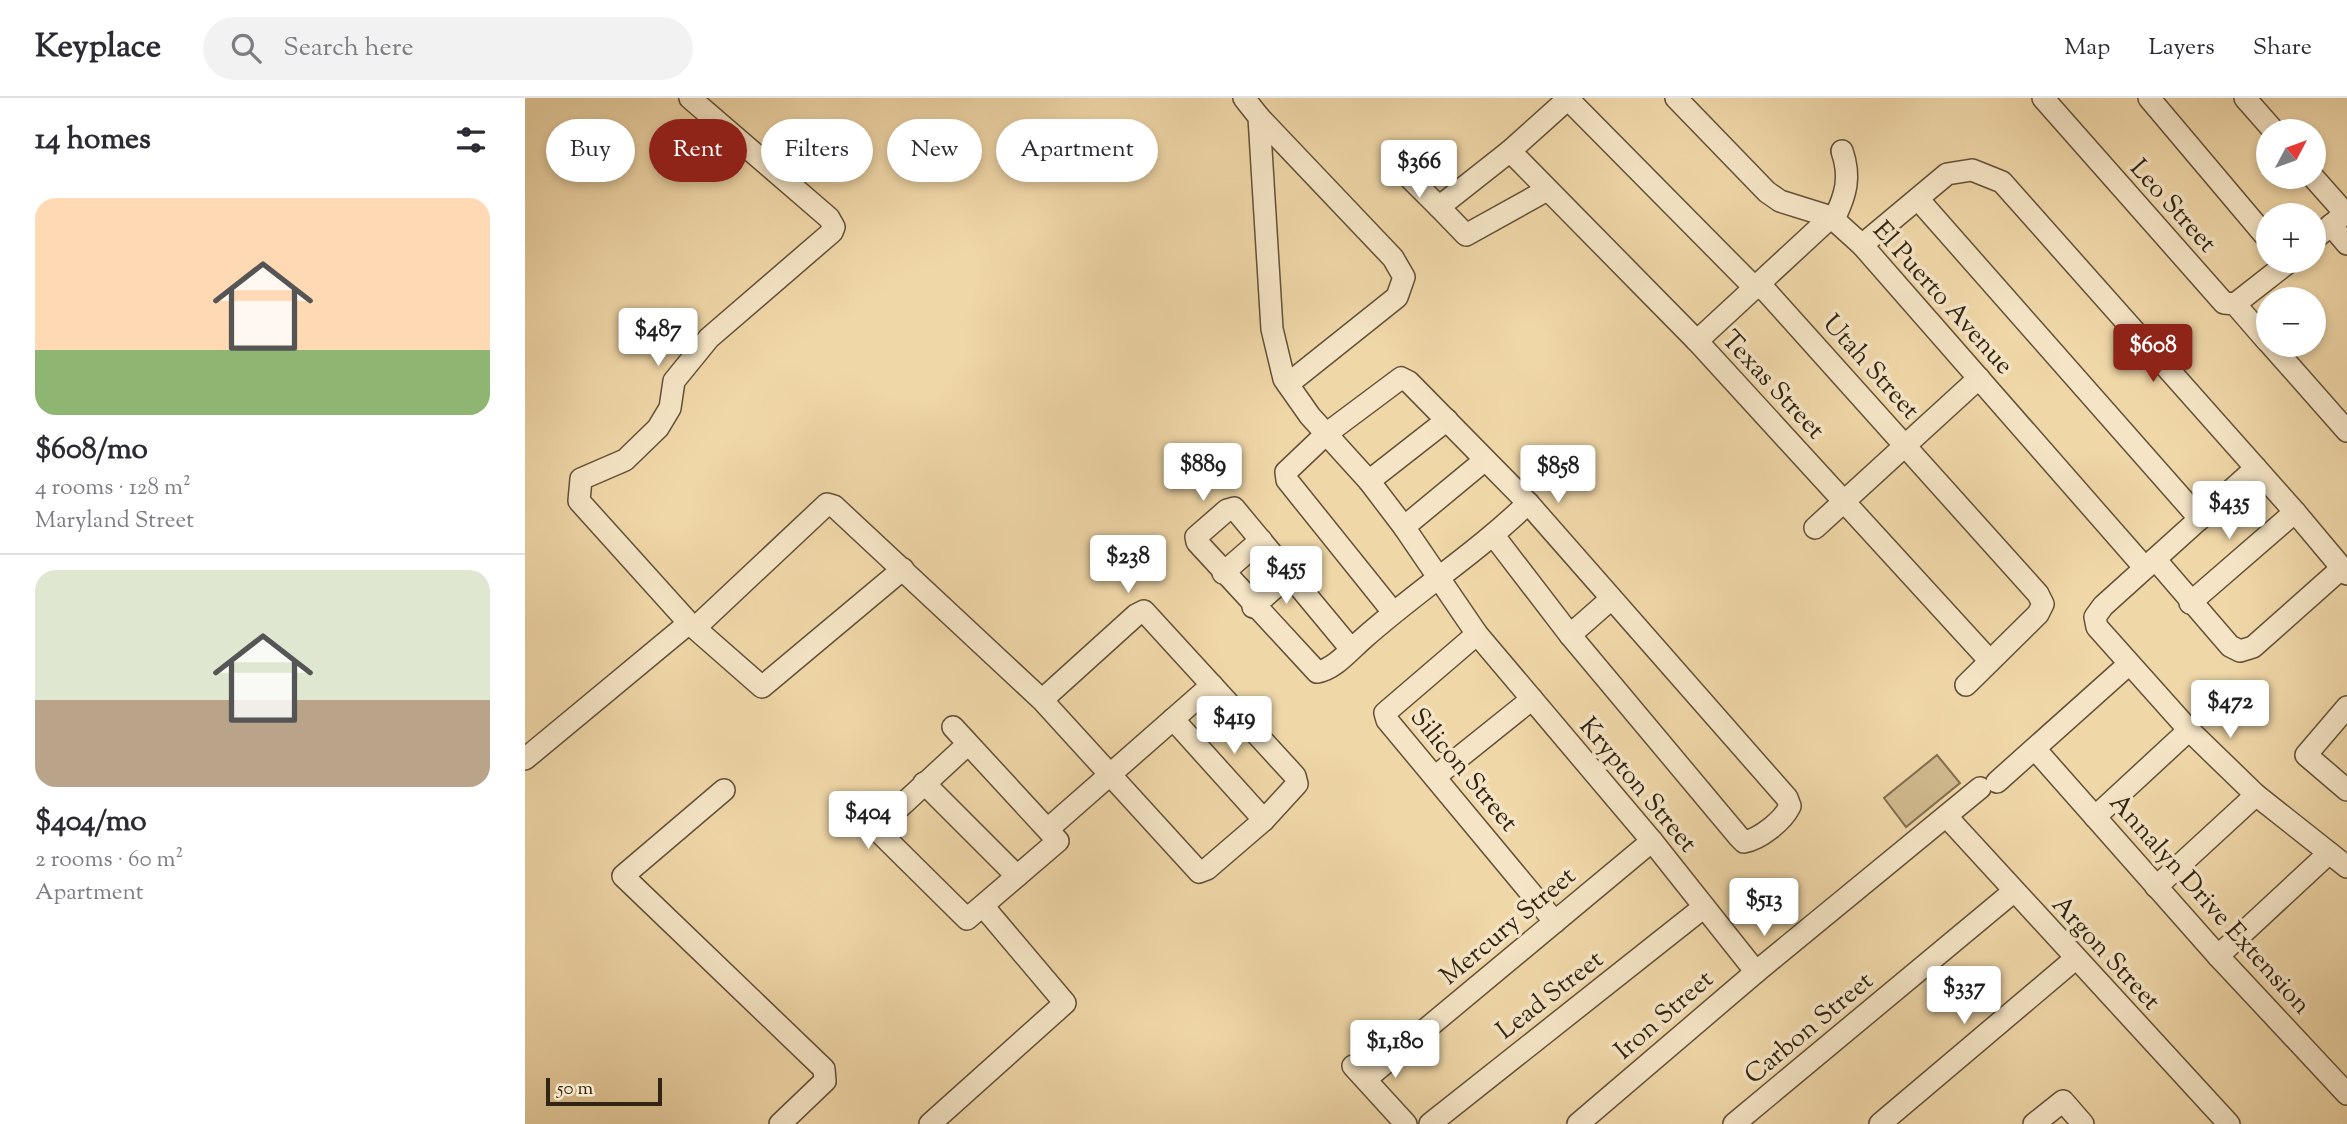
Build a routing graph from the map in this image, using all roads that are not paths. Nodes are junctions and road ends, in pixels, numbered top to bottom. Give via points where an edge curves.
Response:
1 (690, 98) edge
2 (1244, 98) edge
3 (1569, 98) edge
4 (1676, 98) edge
5 (2043, 98) edge
6 (2149, 98) edge
7 (2245, 98) edge
8 (1259, 117) junction
9 (2263, 119) edge
10 (1510, 151) junction
11 (1842, 152) dead end
12 (1403, 171) dead end
13 (2321, 189) edge
14 (1547, 190) junction
15 (1917, 199) junction
16 (1439, 207) junction
17 (2341, 217) edge
18 (1832, 218) junction
19 (2256, 225) edge
20 (2326, 229) edge
21 (2347, 244) edge
22 (1861, 245) junction
23 (2273, 273) edge
24 (1758, 286) junction
25 (2235, 304) junction
26 (2256, 328) edge
27 (1696, 341) junction
28 (2281, 357) edge
29 (1979, 378) junction
30 (1288, 384) junction
31 (1447, 420) junction
32 (2347, 431) edge
33 (1326, 434) junction
34 (1906, 445) junction
35 (1485, 460) junction
36 (2256, 468) junction
37 (1369, 481) junction
38 (1845, 501) junction
39 (1528, 503) junction
40 (2295, 512) junction
41 (2200, 519) junction
42 (1404, 527) junction
43 (1815, 528) dead end
44 (1494, 536) junction
45 (1261, 540) junction
46 (2150, 564) junction
47 (903, 569) junction
48 (2344, 572) edge
49 (1223, 573) junction
50 (1290, 574) junction
51 (1436, 578) junction
52 (1611, 599) junction
53 (2190, 603) junction
54 (1253, 607) junction
55 (1393, 612) junction
56 (692, 625) junction
57 (1477, 634) junction
58 (1570, 635) junction
59 (1351, 649) junction
60 (1990, 661) junction
61 (2129, 664) junction
62 (1212, 685) junction
63 (1966, 685) dead end
64 (1532, 699) junction
65 (1042, 700) junction
66 (2347, 707) edge
67 (1173, 719) junction
68 (953, 727) dead end
69 (2189, 730) junction
70 (968, 744) junction
71 (2035, 749) junction
72 (525, 759) edge
73 (1111, 774) junction
74 (1436, 776) junction
75 (924, 783) junction
76 (725, 790) dead end
77 (2347, 790) edge
78 (2256, 795) junction
79 (1947, 817) junction
80 (2095, 817) junction
81 (1264, 820) junction
82 (1048, 829) junction
83 (1652, 841) junction
84 (2329, 853) junction
85 (2347, 867) edge
86 (1017, 876) junction
87 (2156, 887) junction
88 (2014, 892) junction
89 (983, 906) junction
90 (1703, 907) junction
91 (1555, 922) junction
92 (2218, 956) junction
93 (2075, 959) junction
94 (1756, 972) junction
95 (2347, 1094) edge
96 (781, 1124) edge
97 (930, 1124) edge
98 (1406, 1124) edge
99 (1430, 1124) edge
100 (1578, 1124) edge
101 (1734, 1124) edge
102 (1881, 1124) edge
103 (2034, 1124) edge
104 (2083, 1124) edge
105 (2229, 1124) edge

1 - 56 street via 834,227 709,338 674,381 670,408 658,428 625,460 581,479 579,501
2 - 8 street
3 - 10 street
3 - 24 street, Utah Street via 1748,281
4 - 18 street, El Puerto Avenue via 1767,192 1780,201
5 - 25 street, Leo Street via 2224,303
6 - 19 street
7 - 9 street
8 - 30 street via 1272,329
8 - 30 street via 1393,258 1404,277 1397,297
10 - 14 street, Texas Street
10 - 16 street
11 - 18 street via 1848,178
12 - 16 street
13 - 17 street
14 - 16 street via 1467,235
14 - 27 street, Texas Street
15 - 22 street
15 - 36 street via 1947,174 1972,170 2002,182
15 - 41 street
17 - 20 street
17 - 21 street
18 - 22 street, El Puerto Avenue
18 - 24 street
22 - 29 street, El Puerto Avenue
23 - 25 street
24 - 27 street
24 - 34 street, Utah Street
25 - 26 street, Leo Street
27 - 38 street, Texas Street
28 - 32 street, Leo Street
29 - 34 street
29 - 46 street, El Puerto Avenue
30 - 33 street, Krypton Street
31 - 33 street via 1401,378
31 - 35 street
31 - 37 street
33 - 37 street, Krypton Street
33 - 55 street via 1291,464 1287,480
34 - 38 street
34 - 60 street, Utah Street via 2043,604
35 - 39 street
35 - 42 street
36 - 40 street
36 - 41 street
37 - 42 street, Krypton Street
38 - 43 street
38 - 60 street, Texas Street
39 - 44 street
39 - 52 street
40 - 48 street
40 - 53 street
41 - 46 street
42 - 51 street, Krypton Street
44 - 51 street
44 - 58 street
45 - 49 street
45 - 49 street via 1234,508 1227,510 1196,537
45 - 50 street
46 - 53 street, El Puerto Avenue
46 - 61 street via 2095,617 2097,627
47 - 56 street via 762,687
47 - 56 street via 827,504
47 - 65 street
48 - 53 street, El Puerto Avenue via 2253,647 2240,651
49 - 54 street
50 - 54 street
50 - 59 street
51 - 55 street
51 - 57 street, Krypton Street
52 - 58 street
52 - 58 street via 1787,798 1786,815 1744,842
54 - 59 street via 1317,672 1325,671
55 - 59 street
56 - 72 street
57 - 64 street, Krypton Street
57 - 74 street, Silicon Street via 1385,713
60 - 63 street, Utah Street
61 - 69 street
61 - 71 street, Iron Street
62 - 65 street via 1144,611
62 - 67 street
62 - 81 street via 1295,776 1294,791
64 - 74 street
64 - 83 street, Krypton Street
65 - 73 street
66 - 77 street via 2305,755
67 - 73 street
67 - 81 street
68 - 70 street
69 - 78 street
69 - 80 street
70 - 75 street
70 - 82 street
71 - 79 street, Iron Street
71 - 80 street, Annalyn Drive Extension
73 - 81 street via 1199,872
73 - 82 street
74 - 91 street, Silicon Street
75 - 86 street
75 - 89 street via 876,829 967,919
76 - 96 street via 623,876 824,1069 825,1081
78 - 84 street
78 - 87 street
79 - 88 street, Argon Street
79 - 94 street, Iron Street
80 - 87 street, Annalyn Drive Extension
82 - 86 street via 1058,841
83 - 90 street, Krypton Street
83 - 91 street, Mercury Street
84 - 85 street
84 - 92 street
86 - 89 street
87 - 92 street, Annalyn Drive Extension
88 - 93 street, Argon Street
88 - 101 street, Carbon Street
89 - 97 street via 1065,1003
90 - 94 street, Krypton Street
90 - 99 street, Lead Street
91 - 98 street, Mercury Street via 1360,1072
92 - 95 street, Annalyn Drive Extension
93 - 102 street
93 - 105 street, Argon Street
94 - 100 street, Iron Street
103 - 104 street via 2063,1101

